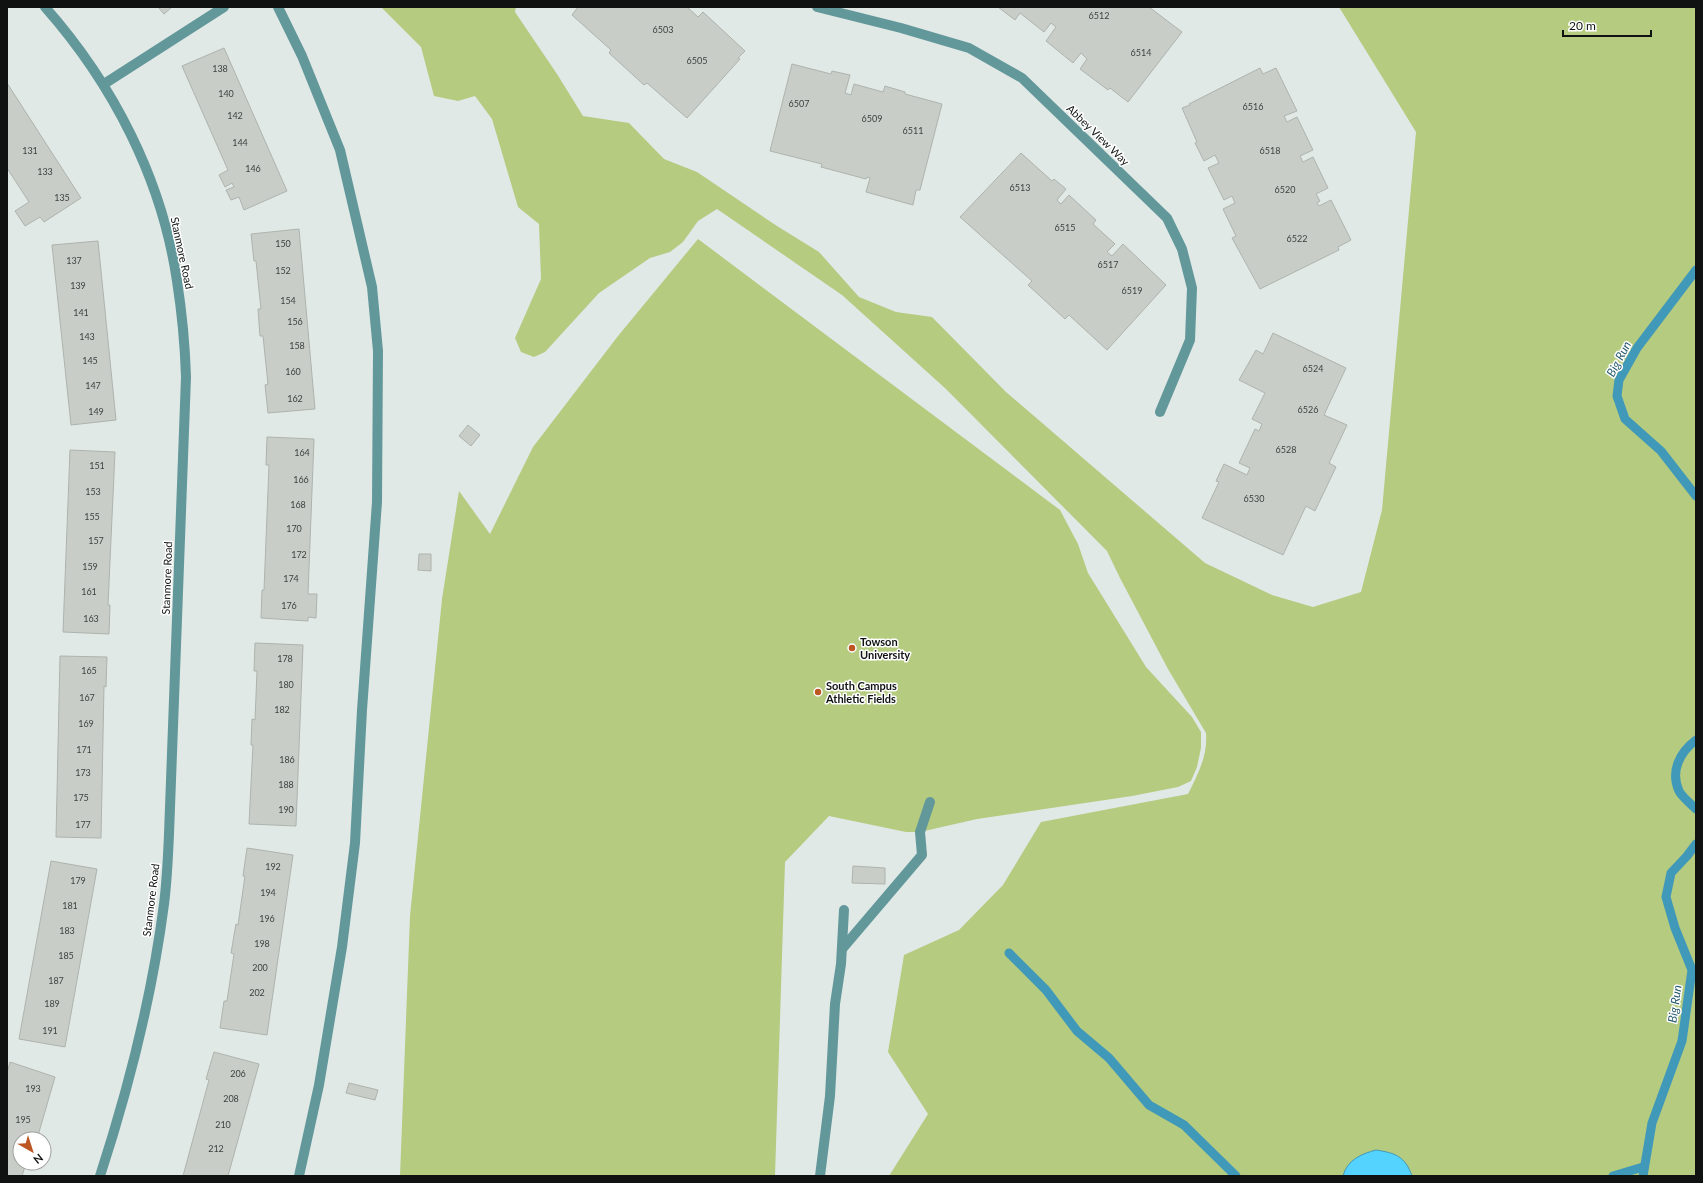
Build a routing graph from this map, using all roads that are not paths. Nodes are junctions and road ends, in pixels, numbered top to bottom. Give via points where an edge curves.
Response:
1 (45, 7) edge
2 (224, 7) edge
3 (278, 7) edge
4 (817, 7) edge
5 (104, 84) junction
6 (1160, 412) dead end
7 (930, 802) dead end
8 (844, 910) dead end
9 (842, 949) junction
10 (100, 1176) edge
11 (299, 1176) edge
12 (820, 1176) edge

1 - 5 street, Stanmore Road
2 - 5 street
3 - 11 street via 302,56 340,150 372,287 378,351 377,502 355,843 342,947 319,1085
4 - 6 street, Abbey View Way via 969,48 1022,78 1167,218 1182,249 1192,288 1190,340
5 - 10 street, Stanmore Road via 125,121 142,159 169,239 184,328 186,377 169,834 164,903 141,1033
7 - 9 street via 920,832 922,855
8 - 9 street
9 - 12 street via 835,1004 830,1096

